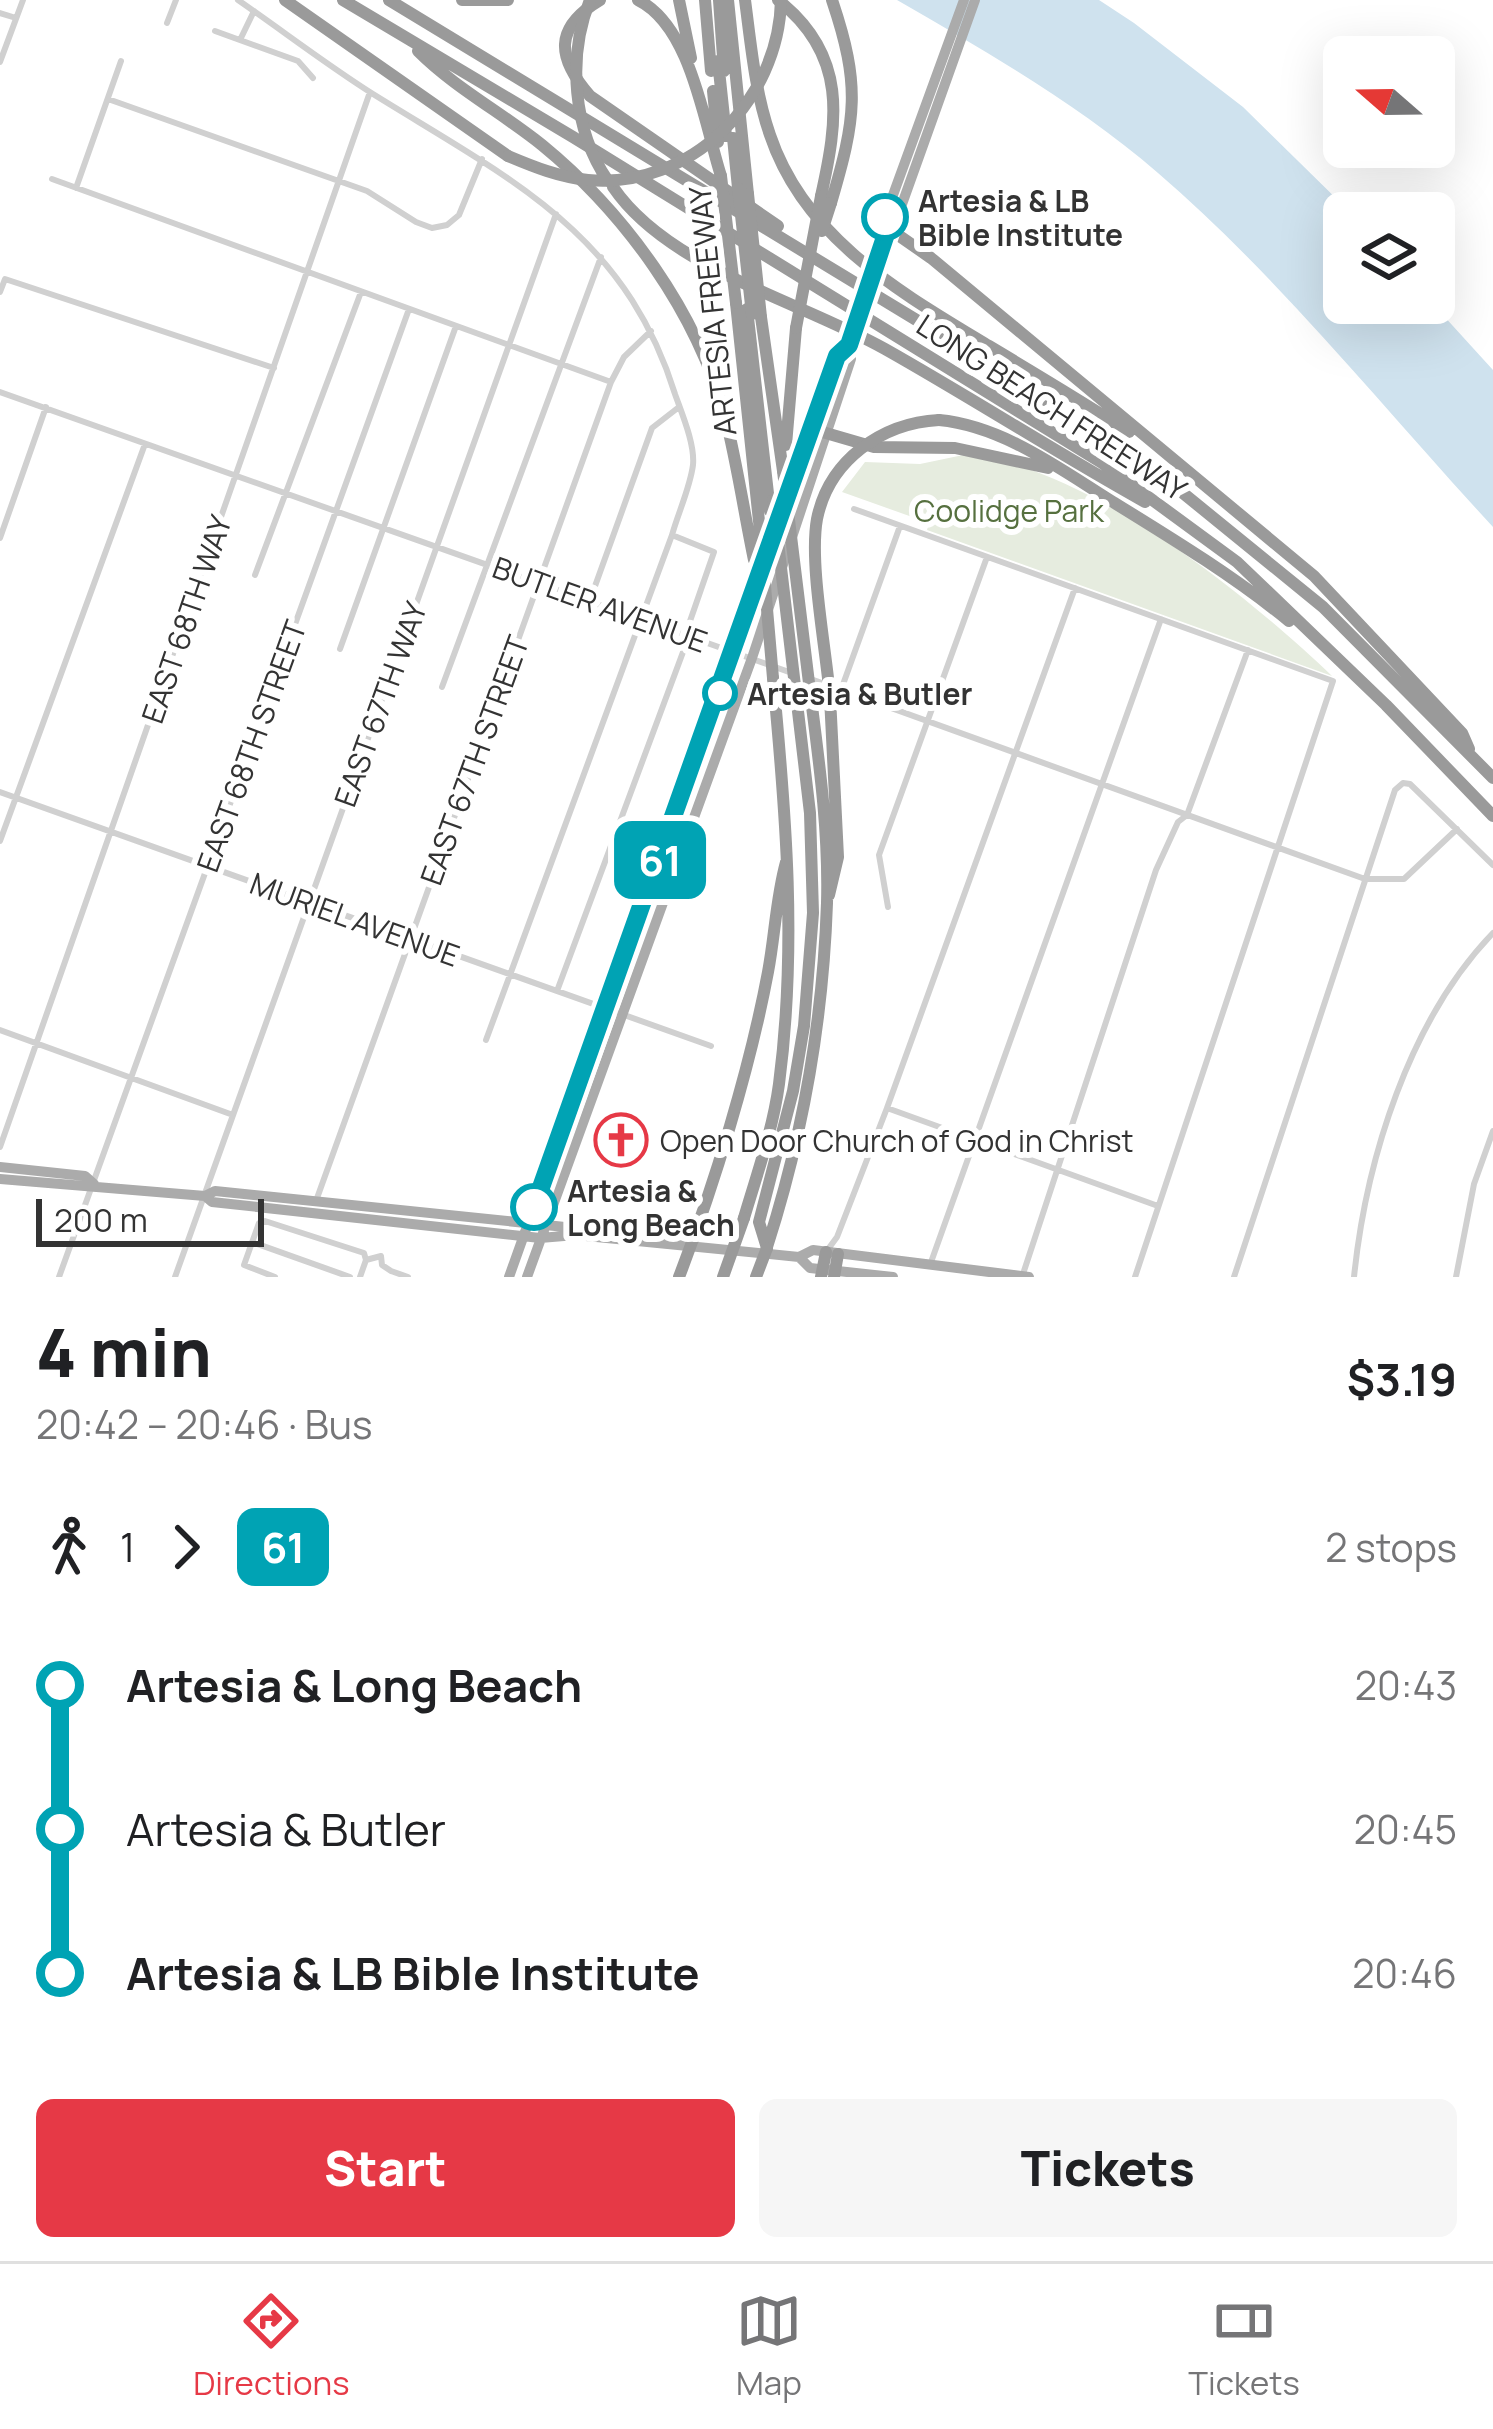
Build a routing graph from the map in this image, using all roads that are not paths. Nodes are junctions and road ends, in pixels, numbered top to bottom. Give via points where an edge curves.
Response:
1 (23, 0) edge
2 (176, 0) edge
3 (238, 0) edge
4 (285, 0) edge
5 (343, 0) edge
6 (389, 0) edge
7 (462, 0) edge
8 (508, 0) edge
9 (590, 0) edge
10 (600, 0) edge
11 (638, 0) edge
12 (679, 0) edge
13 (745, 0) edge
14 (780, 0) edge
15 (832, 0) edge
16 (964, 0) edge
17 (975, 0) edge
18 (718, 2) edge
19 (254, 11) junction
20 (0, 13) edge
21 (16, 18) junction
22 (167, 23) dead end
23 (214, 32) dead end
24 (407, 39) junction
25 (240, 40) junction
26 (121, 61) dead end
27 (0, 62) edge
28 (941, 77) junction
29 (313, 78) dead end
30 (370, 92) junction
31 (696, 94) junction
32 (108, 99) junction
33 (482, 158) junction
34 (52, 179) dead end
35 (339, 181) junction
36 (735, 185) junction
37 (76, 188) junction
38 (826, 200) junction
39 (556, 214) junction
40 (888, 228) junction
41 (602, 256) junction
42 (308, 272) junction
43 (0, 292) edge
44 (362, 292) junction
45 (409, 309) junction
46 (749, 311) junction
47 (456, 326) junction
48 (928, 327) junction
49 (651, 331) junction
50 (509, 345) junction
51 (849, 345) junction
52 (563, 365) junction
53 (274, 368) junction
54 (610, 382) junction
55 (0, 392) edge
56 (46, 407) junction
57 (680, 407) junction
58 (812, 429) junction
59 (827, 434) junction
60 (145, 444) junction
61 (1185, 470) junction
62 (783, 471) junction
63 (237, 474) junction
64 (1087, 486) junction
65 (288, 492) junction
66 (336, 509) junction
67 (854, 509) dead end
68 (900, 526) junction
69 (386, 527) junction
70 (1194, 529) junction
71 (672, 535) junction
72 (0, 538) edge
73 (437, 546) junction
74 (987, 557) junction
75 (488, 563) junction
76 (255, 575) dead end
77 (537, 581) junction
78 (1075, 588) junction
79 (590, 600) junction
80 (766, 616) junction
81 (639, 618) junction
82 (1161, 619) junction
83 (688, 635) junction
84 (340, 649) dead end
85 (1248, 650) junction
86 (734, 652) junction
87 (752, 658) junction
88 (792, 685) junction
89 (1365, 685) junction
90 (442, 687) dead end
91 (835, 694) junction
92 (928, 722) junction
93 (1014, 753) junction
94 (1472, 755) junction
95 (1493, 778) edge
96 (1101, 784) junction
97 (0, 791) edge
98 (16, 797) junction
99 (1187, 815) junction
100 (1493, 816) edge
101 (1456, 829) junction
102 (111, 831) junction
103 (0, 841) edge
104 (1275, 846) junction
105 (789, 849) junction
106 (1493, 865) edge
107 (207, 866) junction
108 (1365, 879) junction
109 (309, 902) junction
110 (826, 902) junction
111 (888, 907) dead end
112 (1493, 932) edge
113 (410, 938) junction
114 (511, 975) junction
115 (557, 991) junction
116 (607, 1007) junction
117 (621, 1012) junction
118 (0, 1030) edge
119 (486, 1040) dead end
120 (37, 1043) junction
121 (711, 1046) dead end
122 (782, 1054) junction
123 (131, 1078) junction
124 (887, 1108) junction
125 (232, 1115) junction
126 (1493, 1131) edge
127 (973, 1139) junction
128 (0, 1147) edge
129 (0, 1167) edge
130 (1058, 1170) junction
131 (0, 1179) edge
132 (94, 1184) junction
133 (205, 1196) junction
134 (316, 1201) junction
135 (1158, 1206) junction
136 (526, 1230) junction
137 (543, 1232) junction
138 (252, 1242) junction
139 (691, 1245) junction
140 (767, 1248) junction
141 (832, 1253) junction
142 (799, 1257) junction
143 (366, 1260) junction
144 (930, 1264) junction
145 (390, 1274) edge
146 (828, 1274) edge
147 (59, 1277) edge
148 (175, 1277) edge
149 (275, 1277) edge
150 (350, 1277) edge
151 (360, 1277) edge
152 (408, 1277) edge
153 (509, 1277) edge
154 (526, 1277) edge
155 (679, 1277) edge
156 (723, 1277) edge
157 (756, 1277) edge
158 (892, 1277) edge
159 (1025, 1277) edge
160 (1135, 1277) edge
161 (1234, 1277) edge
162 (1354, 1277) edge
163 (1456, 1277) edge

1 - 21 street
2 - 22 street
3 - 19 street
4 - 14 highway, bridge via 508,156 591,180 644,175 722,134 756,93 775,46
5 - 24 highway, LONG BEACH FREEWAY
6 - 48 highway, LONG BEACH FREEWAY
7 - 8 highway
9 - 70 highway, bridge via 575,55 578,98 587,136 628,210 676,248 882,347
10 - 48 highway via 578,14 564,50 568,71 590,96
11 - 31 highway via 670,28
12 - 31 highway
13 - 61 highway via 770,135 788,176 837,240 890,286
14 - 38 highway via 816,45 833,95
15 - 38 highway via 855,100 848,146
16 - 28 main road
17 - 28 main road
18 - 36 highway, ARTESIA FREEWAY
18 - 36 highway, ARTESIA FREEWAY
19 - 25 street
19 - 30 street
20 - 21 street
21 - 27 street
23 - 25 street
24 - 70 highway, LONG BEACH FREEWAY via 1102,463
24 - 80 highway, bridge via 603,202 664,280 724,412
25 - 29 street via 298,61
26 - 32 street
28 - 40 main road via 885,217
30 - 33 street
30 - 35 street, EAST 68TH WAY
31 - 36 highway
32 - 35 street
32 - 37 street
33 - 35 street via 459,215 432,228
33 - 39 street
34 - 37 street
35 - 42 street, EAST 68TH WAY
36 - 46 highway, ARTESIA FREEWAY, bridge
36 - 46 highway, ARTESIA FREEWAY, bridge
37 - 42 street
38 - 62 highway, bridge via 796,328
39 - 41 street
39 - 50 street, EAST 67TH WAY
40 - 51 main road, bridge
40 - 61 highway
41 - 49 street
41 - 52 street
42 - 44 street
42 - 53 street, EAST 68TH WAY
43 - 53 street via 4,279
44 - 45 street
44 - 65 street
45 - 47 street
45 - 66 street, EAST 68TH STREET
46 - 62 highway, ARTESIA FREEWAY
46 - 80 highway, ARTESIA FREEWAY, bridge
46 - 88 highway, bridge
47 - 50 street
47 - 69 street
48 - 94 highway, LONG BEACH FREEWAY via 1162,476 1323,607
49 - 54 street, EAST 67TH STREET
49 - 57 street
50 - 52 street
50 - 73 street, EAST 67TH WAY
51 - 58 main road via 837,356
51 - 59 main road
52 - 54 street
52 - 75 street
53 - 63 street, EAST 68TH WAY
54 - 77 street, EAST 67TH STREET
55 - 56 street, BUTLER AVENUE
56 - 60 street, BUTLER AVENUE
56 - 72 street
57 - 71 street via 693,462
57 - 79 street via 652,428
58 - 59 highway
58 - 86 main road
59 - 64 highway via 874,448 1010,458
59 - 87 main road
60 - 63 street, BUTLER AVENUE
60 - 98 street
61 - 94 highway via 1314,576 1462,733
62 - 110 highway, bridge via 823,797
63 - 65 street, BUTLER AVENUE
63 - 102 street, EAST 68TH WAY
64 - 89 highway via 1233,581
64 - 91 highway, bridge via 959,422 903,425 855,452 822,502 815,540
65 - 66 street, BUTLER AVENUE
65 - 76 street
66 - 69 street, BUTLER AVENUE
66 - 107 street, EAST 68TH STREET
67 - 68 street
68 - 74 street
68 - 91 street
69 - 73 street, BUTLER AVENUE
69 - 84 street
70 - 89 highway, LONG BEACH FREEWAY
71 - 81 street
71 - 83 street via 715,552
73 - 75 street, BUTLER AVENUE
73 - 109 street, EAST 67TH WAY
74 - 78 street
74 - 92 street
75 - 77 street, BUTLER AVENUE
75 - 90 street
77 - 79 street, BUTLER AVENUE
77 - 113 street, EAST 67TH STREET
78 - 82 street
78 - 93 street
79 - 81 street, BUTLER AVENUE
80 - 105 highway, bridge
81 - 83 street, BUTLER AVENUE
81 - 114 street
82 - 85 street
82 - 96 street
83 - 86 street, BUTLER AVENUE
83 - 115 street
85 - 99 street
85 - 104 street via 1333,681
86 - 87 street, BUTLER AVENUE
86 - 116 main road
87 - 91 street, BUTLER AVENUE
87 - 117 main road
88 - 122 highway via 807,938 797,1033
88 - 140 highway via 810,813 813,913 793,1091 759,1222
89 - 100 highway, LONG BEACH FREEWAY
91 - 92 street, BUTLER AVENUE
91 - 110 highway via 838,857
92 - 93 street, BUTLER AVENUE
92 - 111 street via 879,856
93 - 96 street, BUTLER AVENUE
93 - 124 street
94 - 95 highway, LONG BEACH FREEWAY
96 - 99 street, BUTLER AVENUE
96 - 127 street
97 - 98 street, MURIEL AVENUE
98 - 102 street, MURIEL AVENUE
98 - 103 street
99 - 104 street, BUTLER AVENUE
99 - 130 street via 1156,870
101 - 106 street
101 - 108 street via 1404,879
101 - 108 street via 1403,783
102 - 107 street, MURIEL AVENUE
102 - 120 street, EAST 68TH WAY
104 - 108 street, BUTLER AVENUE
104 - 135 street
105 - 122 highway
105 - 139 highway via 751,1046
107 - 109 street, MURIEL AVENUE
107 - 123 street, EAST 68TH STREET
108 - 161 street
109 - 113 street, MURIEL AVENUE
109 - 125 street, EAST 67TH WAY
110 - 140 highway via 808,1093
112 - 162 street via 1440,1006 1386,1119 1370,1167
113 - 114 street, MURIEL AVENUE
113 - 134 street, EAST 67TH STREET
114 - 115 street, MURIEL AVENUE
114 - 119 street
115 - 116 street, MURIEL AVENUE
116 - 117 street, MURIEL AVENUE
116 - 136 main road
117 - 121 street, MURIEL AVENUE
117 - 137 main road
118 - 120 street
120 - 123 street
120 - 128 street, EAST 68TH WAY
122 - 156 highway, bridge
123 - 125 street
123 - 132 street, EAST 68TH STREET
124 - 127 street
124 - 141 street
125 - 133 street, EAST 67TH WAY
126 - 163 street
127 - 130 street
127 - 144 street
129 - 132 main road via 85,1176
130 - 135 street
130 - 159 street
131 - 132 main road
132 - 133 main road
132 - 147 street, EAST 68TH STREET
133 - 134 main road
133 - 136 main road
133 - 148 street, EAST 67TH WAY
134 - 136 main road
135 - 160 street
136 - 137 main road
136 - 153 main road
137 - 139 main road via 565,1227
137 - 154 main road
138 - 143 street via 265,1221
138 - 149 street via 244,1265
138 - 150 street
139 - 142 main road
139 - 155 highway
140 - 157 highway, bridge
141 - 142 main road
141 - 144 main road
141 - 146 highway
142 - 146 main road
143 - 145 street via 381,1256
143 - 151 street
144 - 159 main road
145 - 152 street
146 - 158 main road

